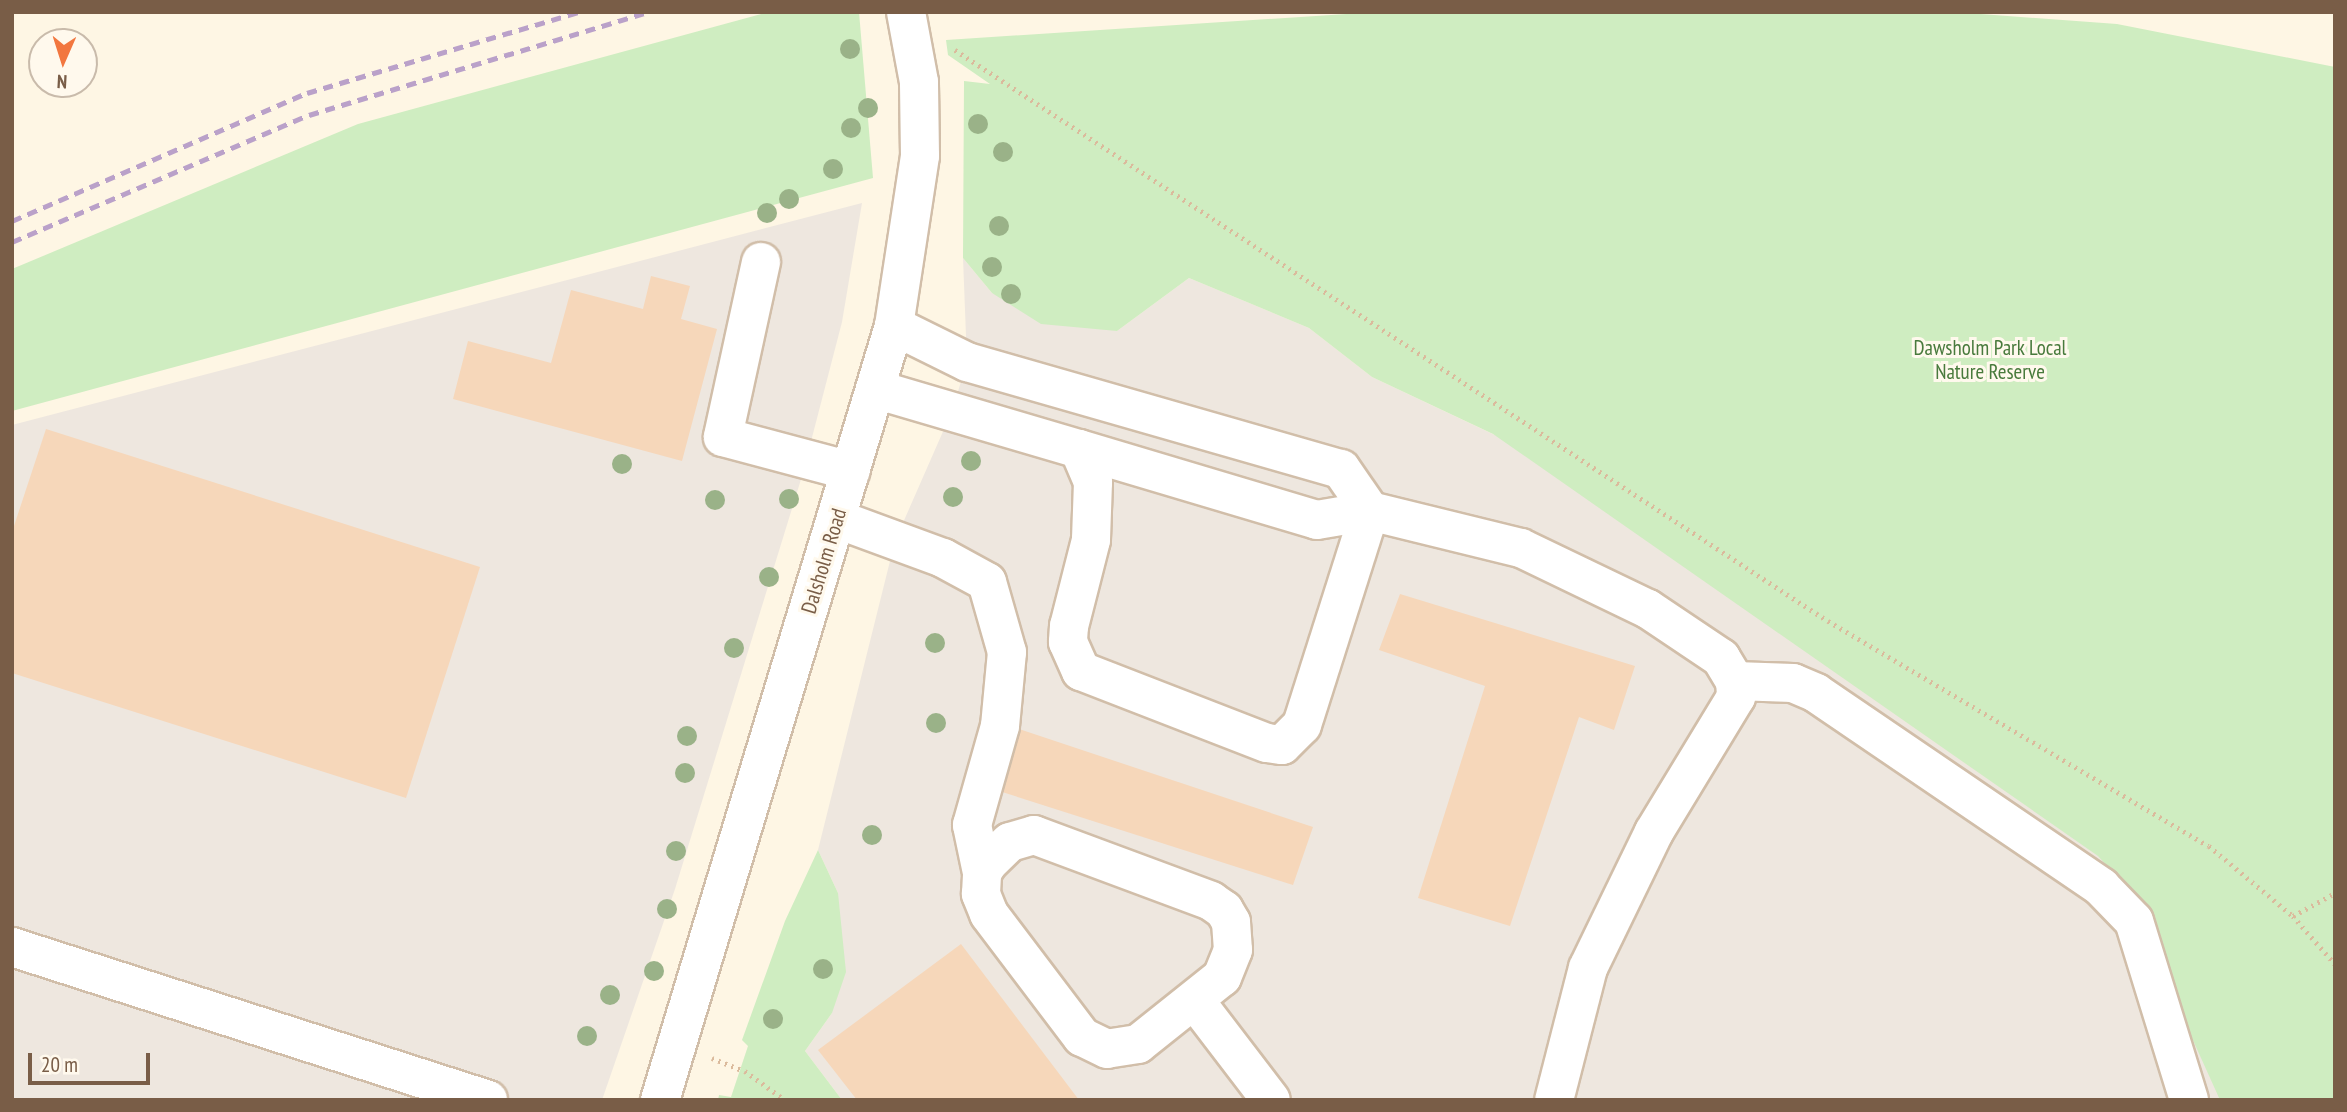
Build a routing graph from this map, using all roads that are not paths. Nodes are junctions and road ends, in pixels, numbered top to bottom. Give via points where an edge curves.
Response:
1 (910, 30) edge
2 (761, 262) dead end
3 (894, 326) junction
4 (875, 389) junction
5 (1079, 449) junction
6 (851, 471) junction
7 (1370, 511) junction
8 (836, 519) junction
9 (1735, 681) junction
10 (989, 762) junction
11 (1010, 842) junction
12 (982, 873) junction
13 (12, 947) edge
14 (1196, 1002) junction
15 (488, 1100) edge
16 (660, 1100) edge
17 (1271, 1100) edge
18 (1554, 1100) edge
19 (2189, 1100) edge

1 - 3 street, Dalsholm Road via 920,156
2 - 6 street via 723,437
3 - 4 street, Dalsholm Road
3 - 7 street via 967,362 1341,469
4 - 5 street
4 - 6 street, Dalsholm Road
5 - 7 street via 1317,520
5 - 7 street via 1093,482 1091,540 1069,634 1081,671 1282,745 1294,737 1307,712
6 - 8 street, Dalsholm Road
7 - 9 street via 1521,548 1648,609 1721,658
8 - 10 street via 943,558 987,582 1007,652 1006,691
8 - 16 street, Dalsholm Road
9 - 18 street via 1736,698 1654,832 1588,968
9 - 19 street via 1793,683 1816,694 2101,887 2134,921
10 - 11 street via 989,790
10 - 12 street via 972,825 973,847
11 - 12 street
11 - 14 street via 1034,835 1211,901 1224,910 1231,922 1230,965
12 - 14 street via 981,894 989,914 1082,1037 1095,1045 1107,1049 1138,1044
13 - 15 street
14 - 17 street

